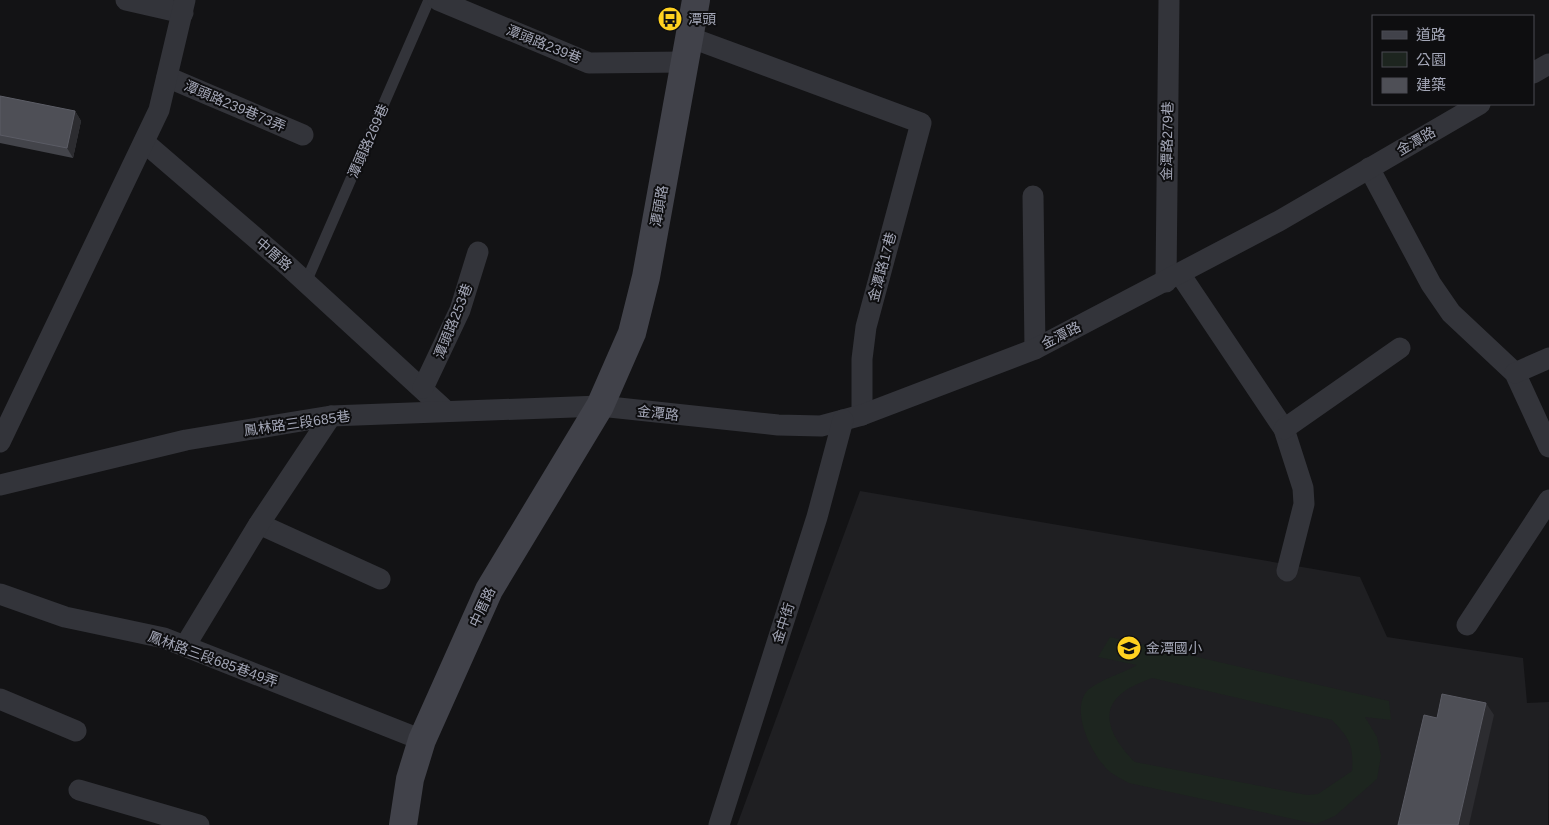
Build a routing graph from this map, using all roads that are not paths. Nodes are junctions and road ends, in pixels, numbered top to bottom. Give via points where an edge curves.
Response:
1 (126, 0) edge
2 (429, 0) edge
3 (438, 0) edge
4 (696, 0) edge
5 (1168, 0) edge
6 (184, 6) edge
7 (687, 49) junction
8 (1549, 64) edge
9 (1534, 72) edge
10 (167, 77) junction
11 (1478, 105) edge
12 (303, 135) dead end
13 (144, 142) junction
14 (1369, 168) junction
15 (1033, 196) dead end
16 (478, 252) dead end
17 (1173, 278) junction
18 (306, 282) junction
19 (1400, 348) dead end
20 (1035, 349) junction
21 (1549, 358) edge
22 (1515, 373) junction
23 (423, 388) junction
24 (600, 406) junction
25 (446, 411) junction
26 (331, 416) junction
27 (852, 417) junction
28 (1284, 428) junction
29 (0, 442) edge
30 (1549, 447) edge
31 (0, 485) edge
32 (1549, 500) edge
33 (259, 524) junction
34 (1287, 571) dead end
35 (380, 580) dead end
36 (0, 594) edge
37 (1467, 625) dead end
38 (185, 646) junction
39 (0, 700) edge
40 (76, 731) dead end
41 (422, 740) junction
42 (79, 790) dead end
43 (199, 825) edge
44 (403, 825) edge
45 (719, 825) edge

1 - 6 street
2 - 18 lane, 潭頭路269巷
3 - 7 street, 潭頭路239巷 via 589,63
4 - 7 street, 潭頭路
5 - 17 street, 金潭路279巷
6 - 10 street
7 - 24 street, 潭頭路 via 646,277 632,333
7 - 27 street, 金潭路17巷 via 921,123 866,327
8 - 9 street
10 - 12 street, 潭頭路239巷73弄
10 - 13 street via 159,110
11 - 14 street, 金潭路
13 - 18 street, 中厝路
13 - 29 street
14 - 17 street, 金潭路
14 - 22 street via 1431,284 1451,313
15 - 20 street
16 - 23 street, 潭頭路253巷 via 460,310
17 - 20 street, 金潭路
17 - 28 street
18 - 23 street, 中厝路
19 - 28 street
20 - 27 street, 金潭路
21 - 22 street
22 - 30 street
23 - 25 street, 中厝路
24 - 25 street, 鳳林路三段685巷
24 - 27 street, 金潭路 via 778,425 821,426
24 - 41 street, 中厝路 via 489,590
25 - 26 street, 鳳林路三段685巷
26 - 31 street, 鳳林路三段685巷 via 186,440
26 - 33 street
27 - 45 street, 金中街
28 - 34 street via 1303,488 1304,504
32 - 37 street
33 - 35 street
33 - 38 street
36 - 38 street, 鳳林路三段685巷49弄 via 65,617 164,638
38 - 41 street, 鳳林路三段685巷49弄
39 - 40 street
41 - 44 street, 中厝路 via 410,779
42 - 43 street

